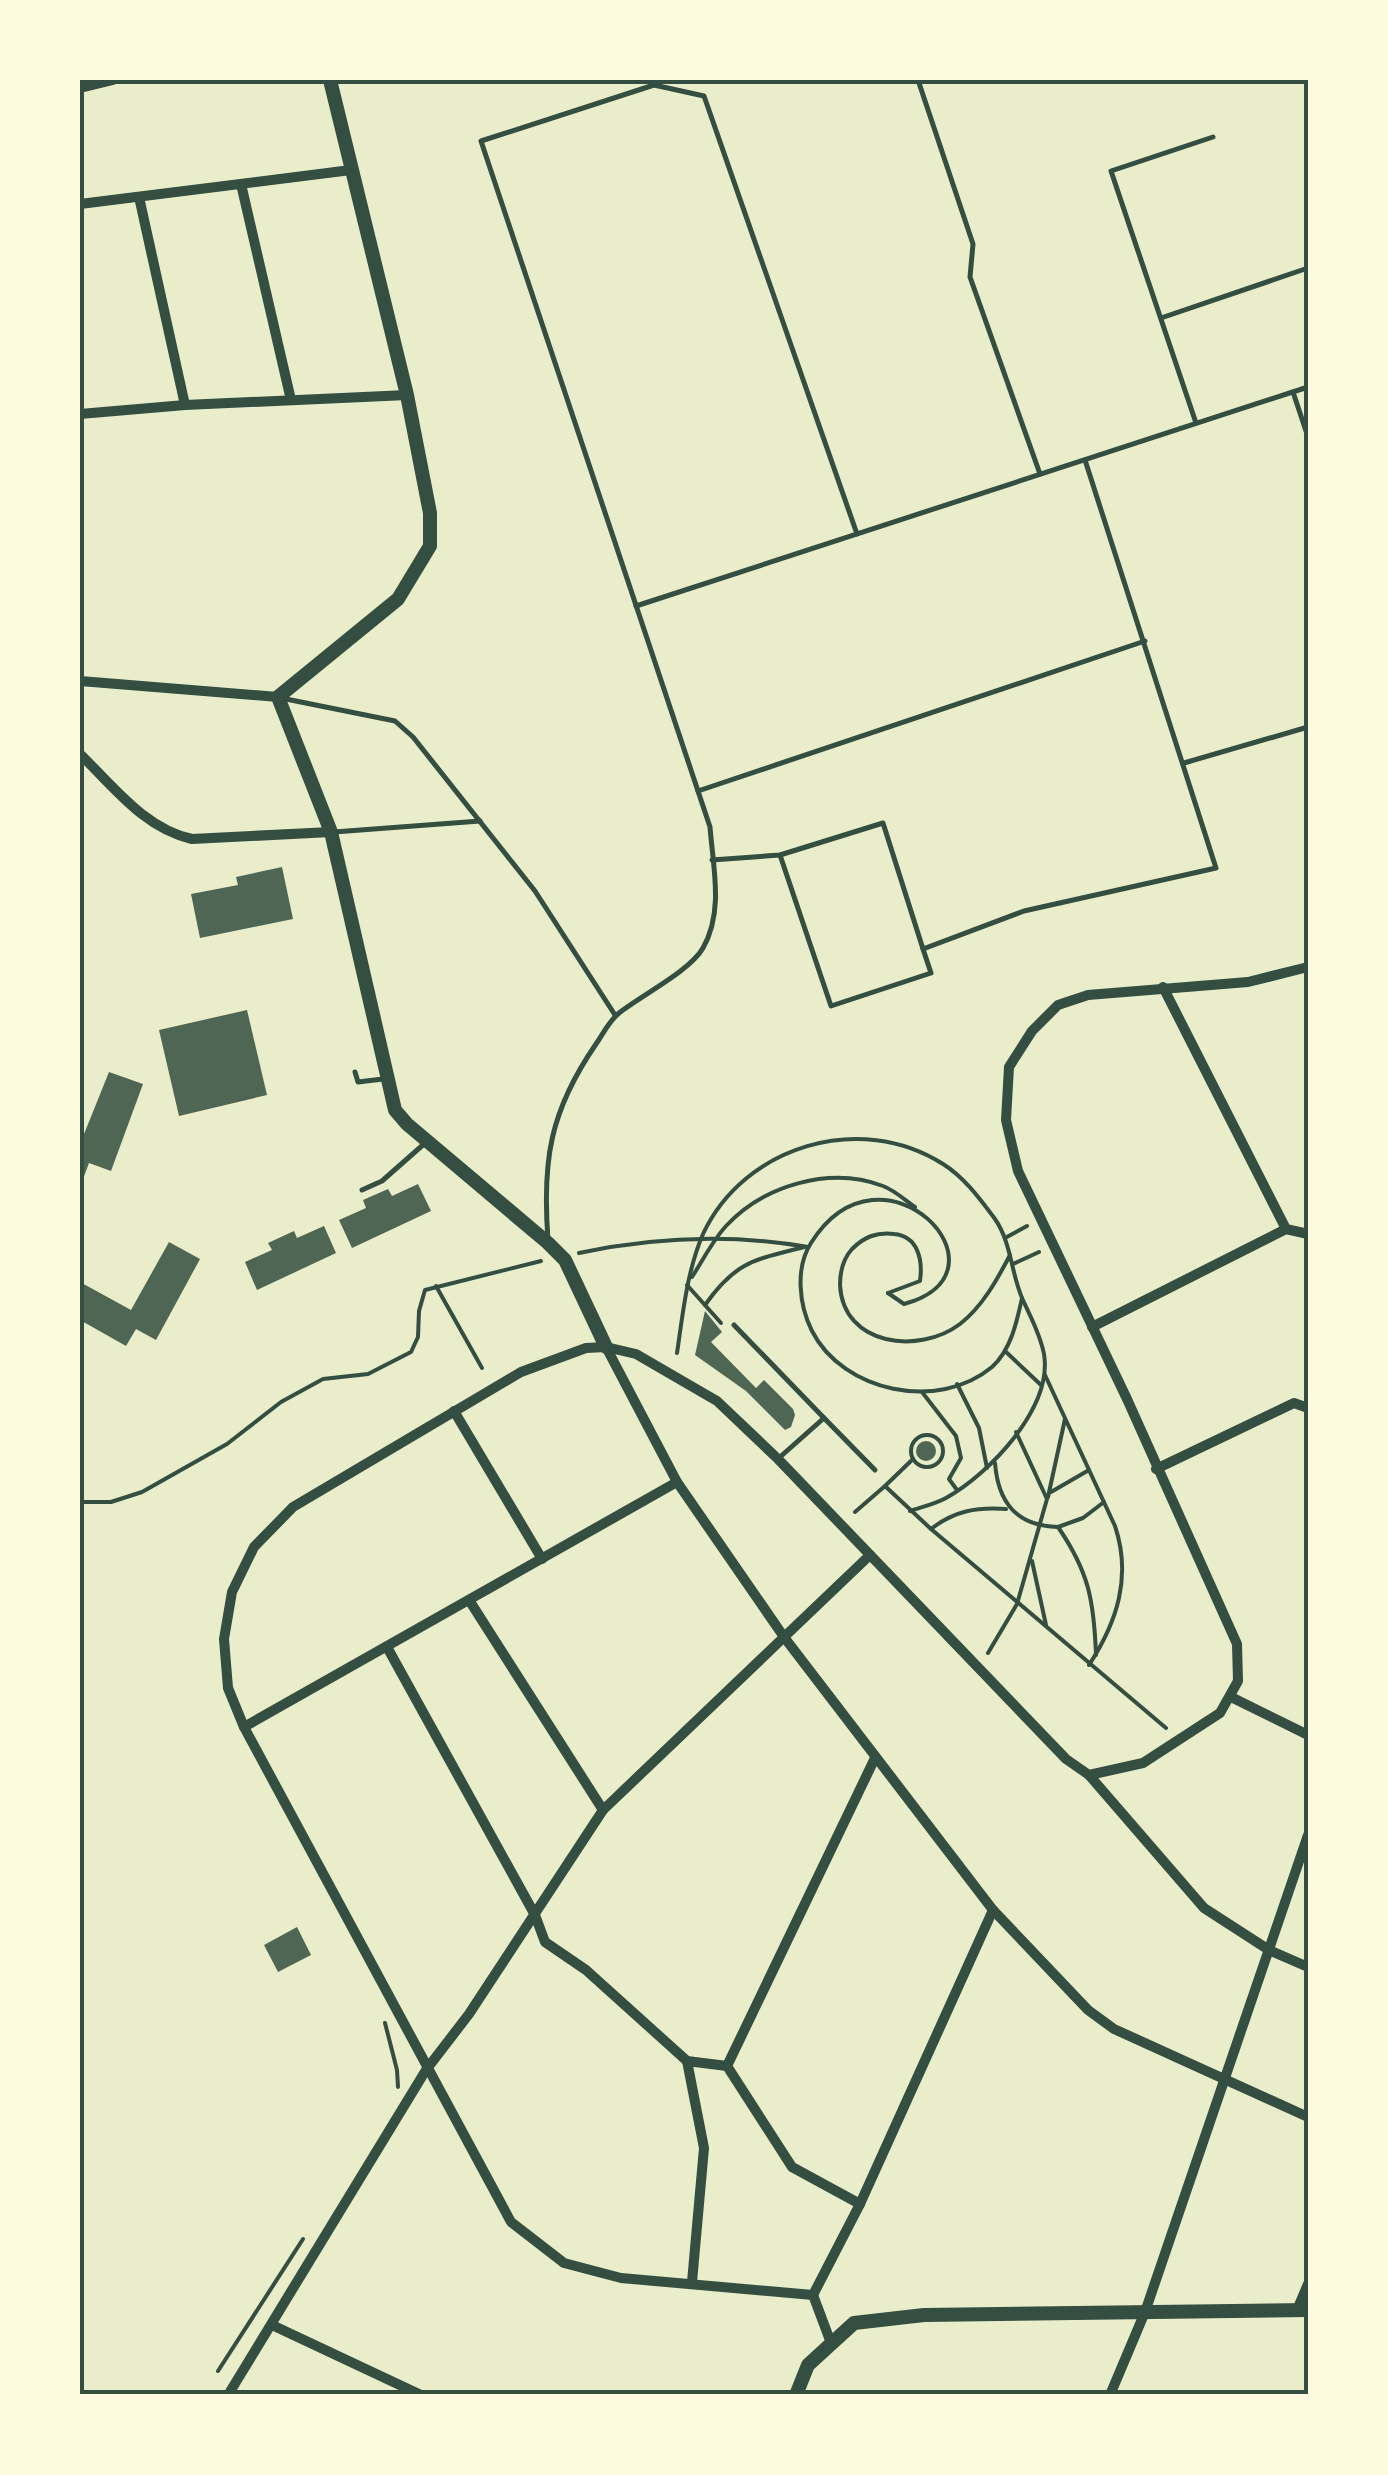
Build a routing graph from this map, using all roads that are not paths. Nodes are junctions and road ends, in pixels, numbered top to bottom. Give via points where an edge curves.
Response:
1 (113, 80) edge
2 (330, 80) edge
3 (918, 80) edge
4 (80, 88) edge
5 (1213, 137) dead end
6 (351, 170) junction
7 (240, 184) junction
8 (138, 197) junction
9 (80, 204) edge
10 (1308, 268) edge
11 (1161, 318) junction
12 (1308, 387) edge
13 (1292, 392) junction
14 (407, 395) junction
15 (291, 400) junction
16 (186, 405) junction
17 (80, 414) edge
18 (1196, 423) junction
19 (1308, 437) edge
20 (1085, 460) junction
21 (1040, 474) junction
22 (857, 534) junction
23 (636, 606) junction
24 (1145, 641) junction
25 (80, 682) edge
26 (278, 698) junction
27 (1308, 727) edge
28 (80, 754) edge
29 (1184, 763) junction
30 (698, 791) junction
31 (480, 820) junction
32 (332, 832) junction
33 (780, 855) junction
34 (712, 860) junction
35 (922, 949) junction
36 (1308, 967) edge
37 (1162, 987) junction
38 (615, 1015) junction
39 (355, 1072) dead end
40 (386, 1079) junction
41 (426, 1142) junction
42 (362, 1190) dead end
43 (1286, 1229) junction
44 (1308, 1234) edge
45 (548, 1242) junction
46 (734, 1325) dead end
47 (1092, 1327) junction
48 (606, 1346) junction
49 (1308, 1408) edge
50 (454, 1411) junction
51 (824, 1418) junction
52 (778, 1459) junction
53 (875, 1470) dead end
54 (1156, 1470) junction
55 (677, 1482) junction
56 (870, 1555) junction
57 (542, 1558) junction
58 (469, 1600) junction
59 (784, 1637) junction
60 (387, 1646) junction
61 (1231, 1697) junction
62 (244, 1728) junction
63 (1308, 1735) edge
64 (875, 1758) junction
65 (1089, 1776) junction
66 (603, 1810) junction
67 (1308, 1835) edge
68 (993, 1910) junction
69 (535, 1915) junction
70 (1269, 1950) junction
71 (1308, 1966) edge
72 (686, 2060) junction
73 (727, 2066) junction
74 (426, 2070) junction
75 (1225, 2078) junction
76 (1308, 2117) edge
77 (860, 2204) junction
78 (692, 2282) junction
79 (1308, 2284) edge
80 (813, 2296) junction
81 (1302, 2310) edge
82 (1146, 2312) junction
83 (272, 2325) junction
84 (831, 2344) junction
85 (228, 2395) edge
86 (421, 2395) edge
87 (796, 2395) edge
88 (1110, 2395) edge

1 - 4 street
2 - 6 street
3 - 21 lane via 973,244 970,277
5 - 11 lane via 1112,171
6 - 7 street
6 - 14 street
7 - 8 street
7 - 15 street
8 - 9 street
8 - 16 street
10 - 11 lane
11 - 18 lane
12 - 13 lane
13 - 18 lane
13 - 19 lane
14 - 15 street
14 - 26 street via 430,512 430,546 398,599
15 - 16 street
16 - 17 street
18 - 20 lane
20 - 21 lane
20 - 24 lane
21 - 22 lane
22 - 23 lane
22 - 23 lane via 704,96 654,85 482,141
23 - 30 lane
24 - 29 lane
24 - 30 lane
25 - 26 street
26 - 31 lane via 394,721
26 - 32 street
27 - 29 lane
28 - 32 street via 149,821 174,835
29 - 35 lane via 1216,868 1024,911
30 - 34 lane
31 - 32 lane
31 - 38 lane
32 - 40 street
33 - 34 lane
33 - 35 lane via 883,823
33 - 35 lane via 831,1006 931,973
34 - 38 lane via 716,910 702,950
36 - 37 street via 1248,982
37 - 43 street
37 - 47 street via 1088,995 1058,1006 1009,1067 1006,1120 1018,1171
38 - 45 lane via 570,1086 554,1132 544,1186
39 - 40 lane via 358,1082
40 - 41 street via 396,1110
41 - 42 lane
41 - 45 street
43 - 44 street
43 - 47 street
45 - 48 street via 565,1260
46 - 51 lane
47 - 54 street
48 - 50 street via 521,1372
48 - 52 street via 636,1354 717,1400
48 - 55 street
49 - 54 street via 1294,1403
50 - 57 street
50 - 62 street via 292,1507 254,1547 232,1592 224,1639 228,1688
51 - 52 lane
51 - 53 lane
52 - 56 street
54 - 61 street via 1236,1644 1238,1681
55 - 57 street
55 - 59 street
56 - 59 street
56 - 65 street
57 - 58 street
58 - 60 street
58 - 66 street
59 - 64 street
59 - 66 street
60 - 62 street
60 - 69 street
61 - 63 street
61 - 65 street via 1220,1712 1143,1762
62 - 74 street
64 - 68 street
64 - 73 street
65 - 70 street via 1204,1908
66 - 69 street
67 - 70 street
68 - 75 street via 1114,2029
68 - 77 street
69 - 72 street via 546,1942
69 - 74 street
70 - 71 street
70 - 75 street
72 - 73 street
72 - 78 street via 704,2148
73 - 77 street via 792,2167
74 - 78 street via 510,2222 564,2263 621,2278
74 - 83 street
75 - 76 street
75 - 82 street
77 - 80 street
78 - 80 street
79 - 81 street
80 - 84 street
81 - 82 street
82 - 84 street via 924,2314 854,2322
82 - 88 street
83 - 85 street
83 - 86 street
84 - 87 street via 808,2365

